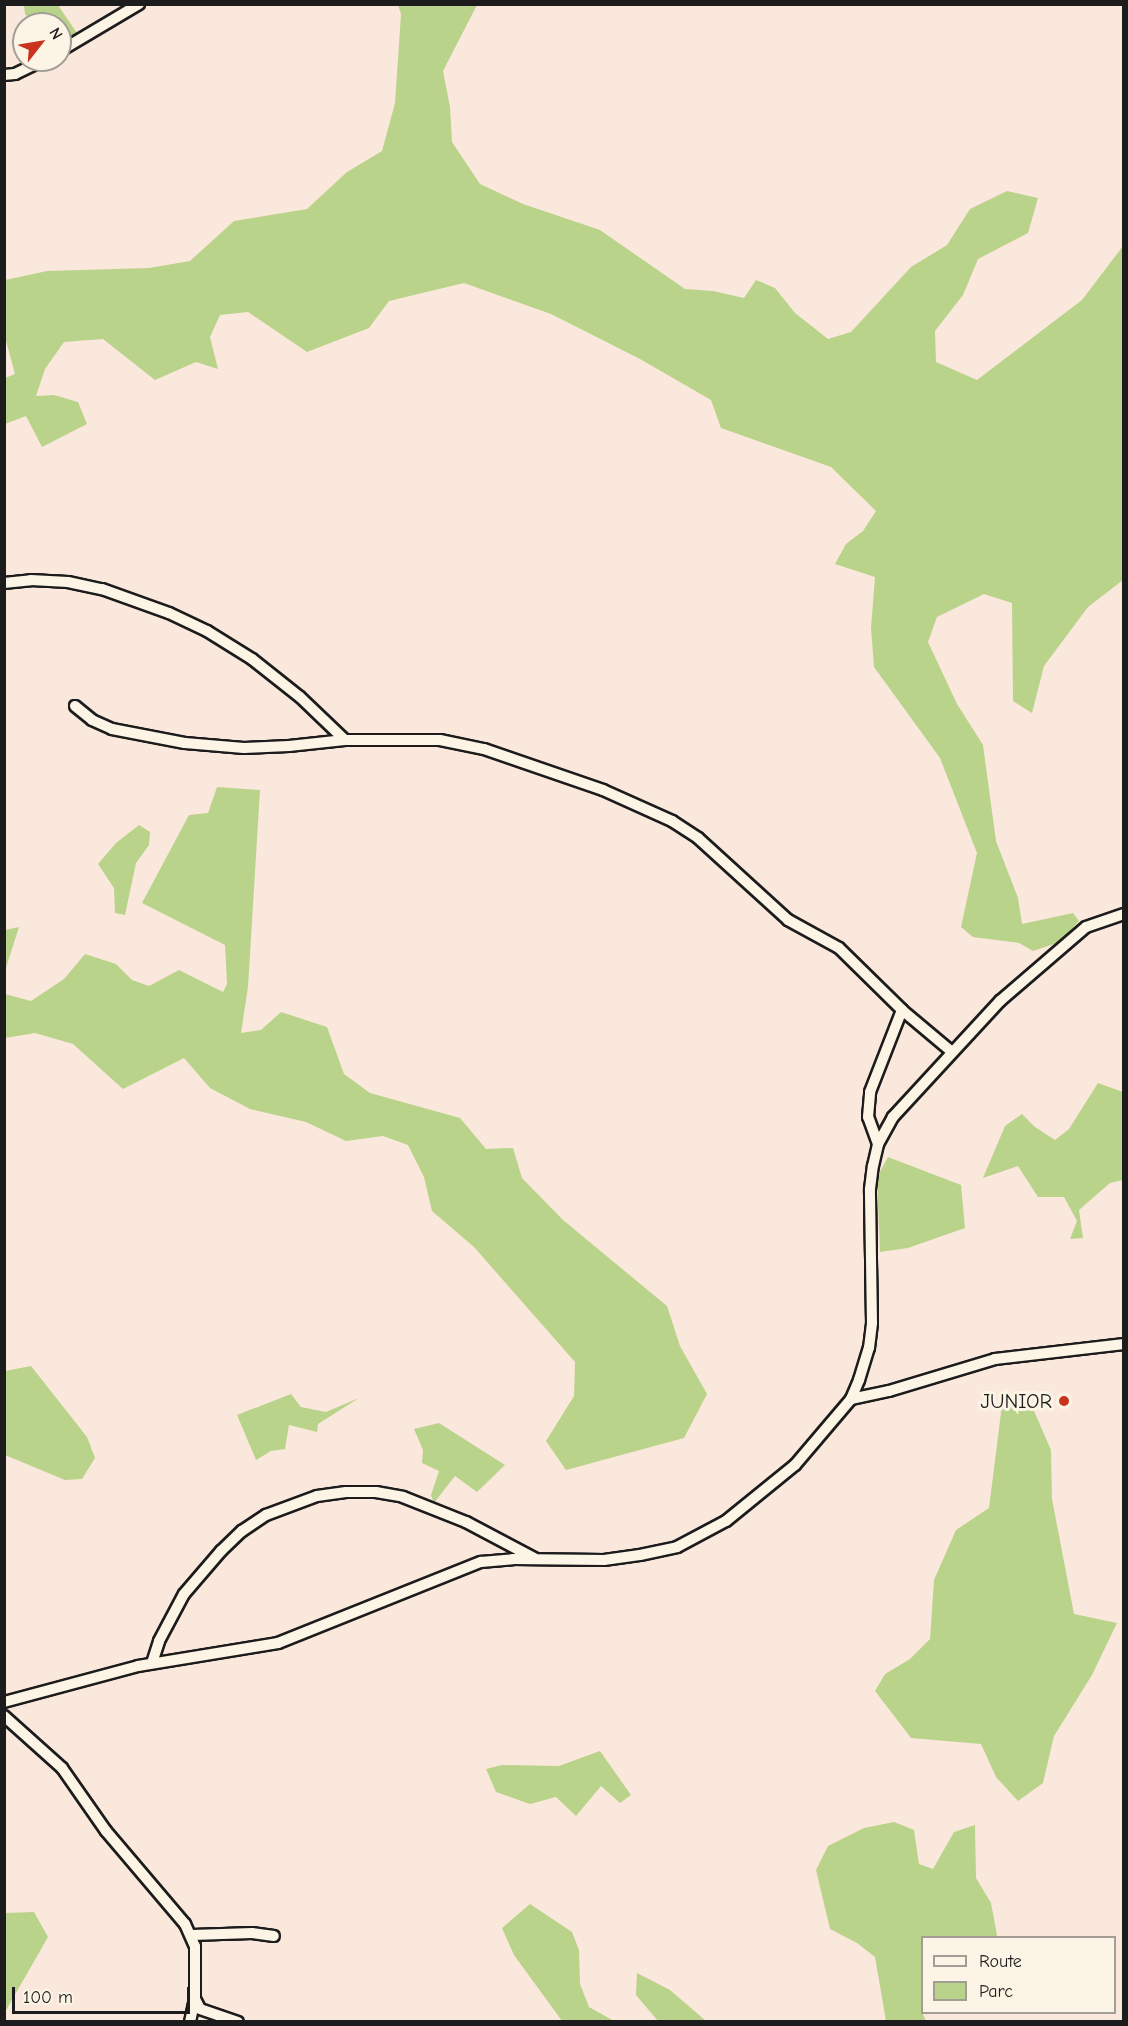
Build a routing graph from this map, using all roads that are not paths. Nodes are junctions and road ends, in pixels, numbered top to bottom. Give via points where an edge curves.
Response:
1 (139, 4) edge
2 (72, 44) edge
3 (4, 582) edge
4 (75, 706) dead end
5 (345, 740) junction
6 (1124, 914) edge
7 (902, 1010) junction
8 (952, 1052) junction
9 (878, 1144) junction
10 (1124, 1344) edge
11 (851, 1399) junction
12 (536, 1559) junction
13 (152, 1663) junction
14 (4, 1702) edge
15 (4, 1716) edge
16 (192, 1935) junction
17 (274, 1936) dead end
18 (195, 1999) junction
19 (190, 2022) edge
20 (238, 2022) edge

1 - 2 street
3 - 5 street via 59,582 102,589 207,631 252,659
4 - 5 street via 112,729 185,743 244,748
5 - 7 street via 440,740 484,748 603,790 672,821 698,838 788,920 840,948
6 - 8 street via 1086,927 1000,1001
7 - 8 street
7 - 9 street via 868,1098 868,1117
8 - 9 street via 901,1107
9 - 11 street via 870,1189 872,1323 865,1365
10 - 11 street via 995,1359
11 - 12 street via 795,1465 726,1521 693,1540 618,1559
12 - 13 street via 496,1559 465,1567 278,1643
12 - 13 street via 466,1522 403,1497 376,1492 317,1496 266,1515 221,1551 184,1594
13 - 14 street
15 - 16 street via 62,1768 106,1831
16 - 17 street
16 - 18 street
18 - 19 street
18 - 20 street via 206,2013

